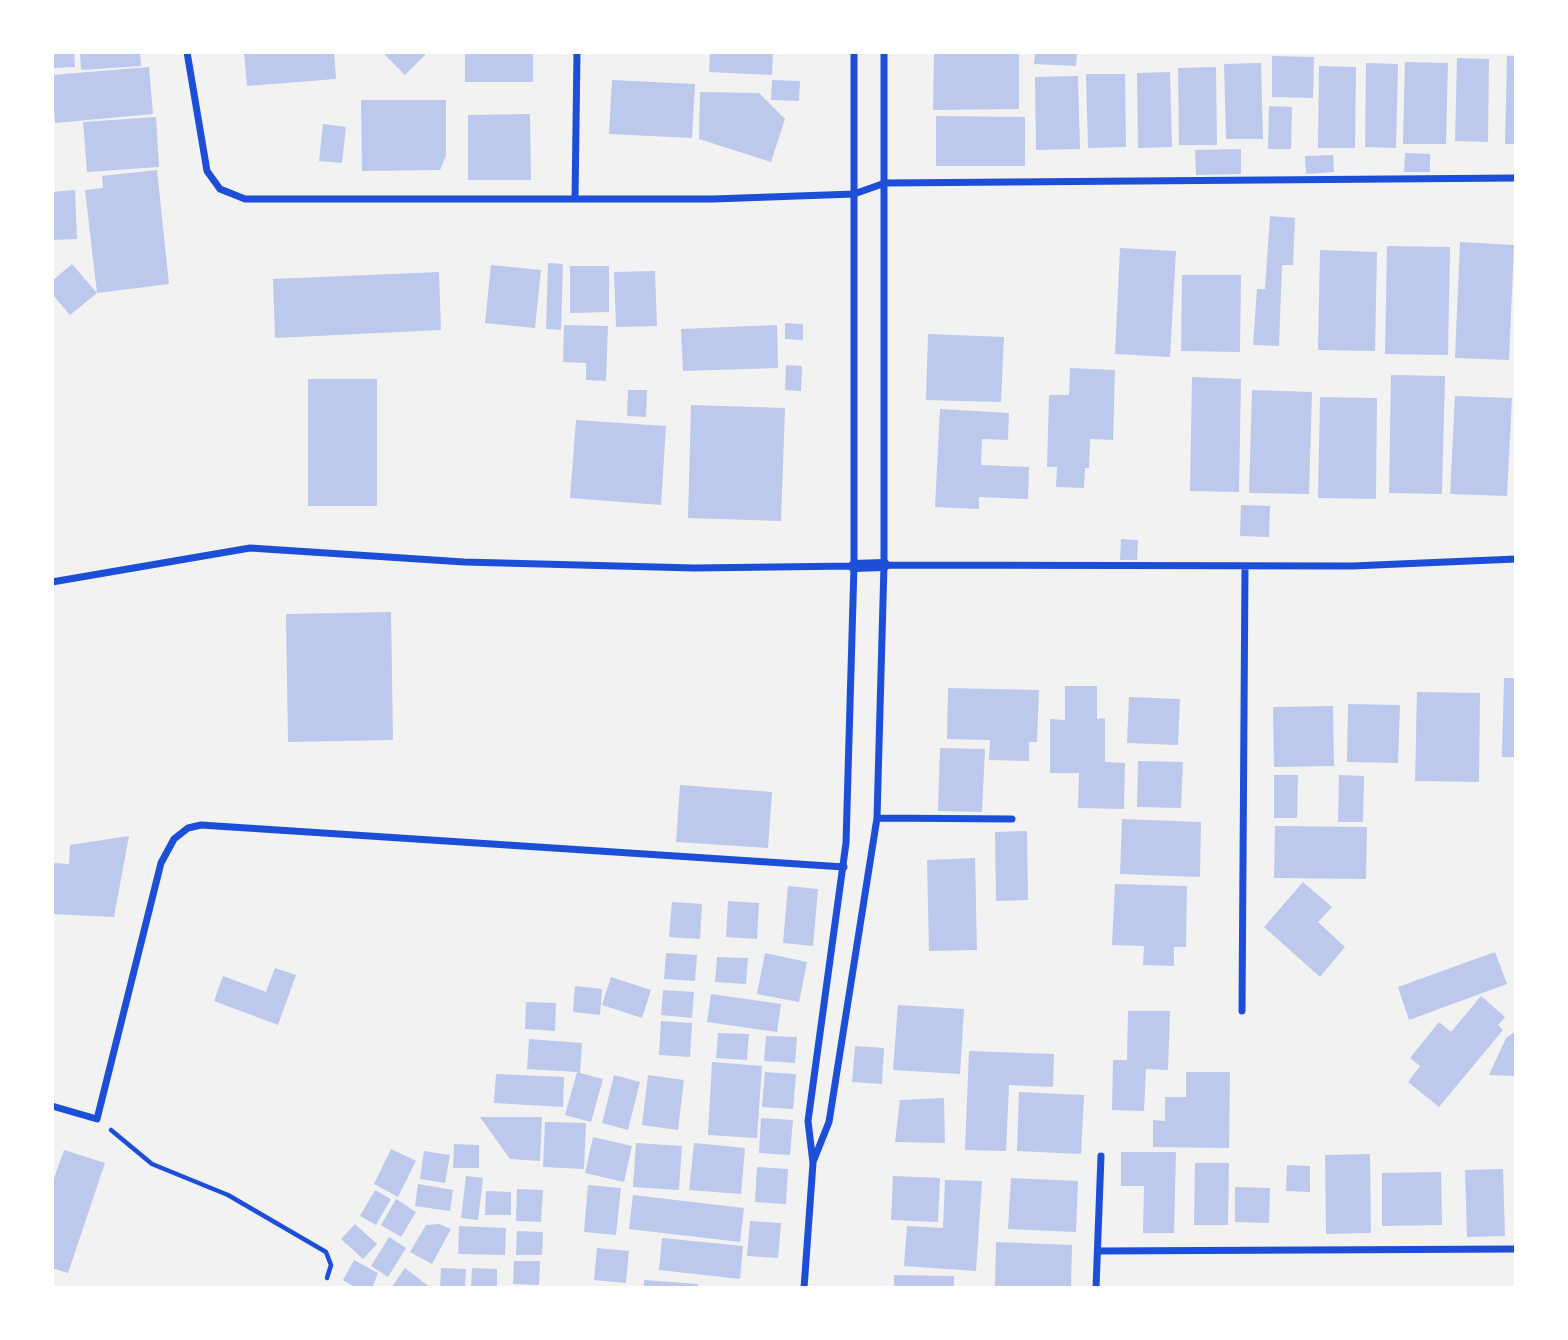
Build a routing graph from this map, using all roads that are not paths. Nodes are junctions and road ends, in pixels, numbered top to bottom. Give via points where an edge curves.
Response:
1 (187, 52) edge
2 (577, 52) edge
3 (854, 52) edge
4 (884, 52) edge
5 (1516, 178) edge
6 (885, 183) junction
7 (854, 194) junction
8 (575, 199) junction
9 (1516, 559) edge
10 (884, 565) junction
11 (854, 566) junction
12 (1245, 566) junction
13 (52, 582) edge
14 (877, 818) junction
15 (1012, 819) dead end
16 (844, 867) junction
17 (1242, 1011) dead end
18 (52, 1107) edge
19 (1101, 1156) dead end
20 (813, 1163) junction
21 (1516, 1249) edge
22 (1098, 1251) junction
23 (804, 1287) edge
24 (1096, 1287) edge

1 - 8 street via 207,171 220,189 245,199
2 - 8 street
3 - 7 street
4 - 6 street
5 - 6 street
6 - 7 street
6 - 10 street
7 - 8 street
7 - 11 street
9 - 12 street
10 - 11 street
10 - 12 street
10 - 14 street
11 - 13 street via 505,563 250,548
11 - 16 street
12 - 17 street
14 - 15 street
14 - 20 street via 829,1122
16 - 18 street via 201,825 188,828 174,839 161,863 97,1119
16 - 20 street via 808,1121
19 - 22 street
20 - 23 street
21 - 22 street
22 - 24 street

